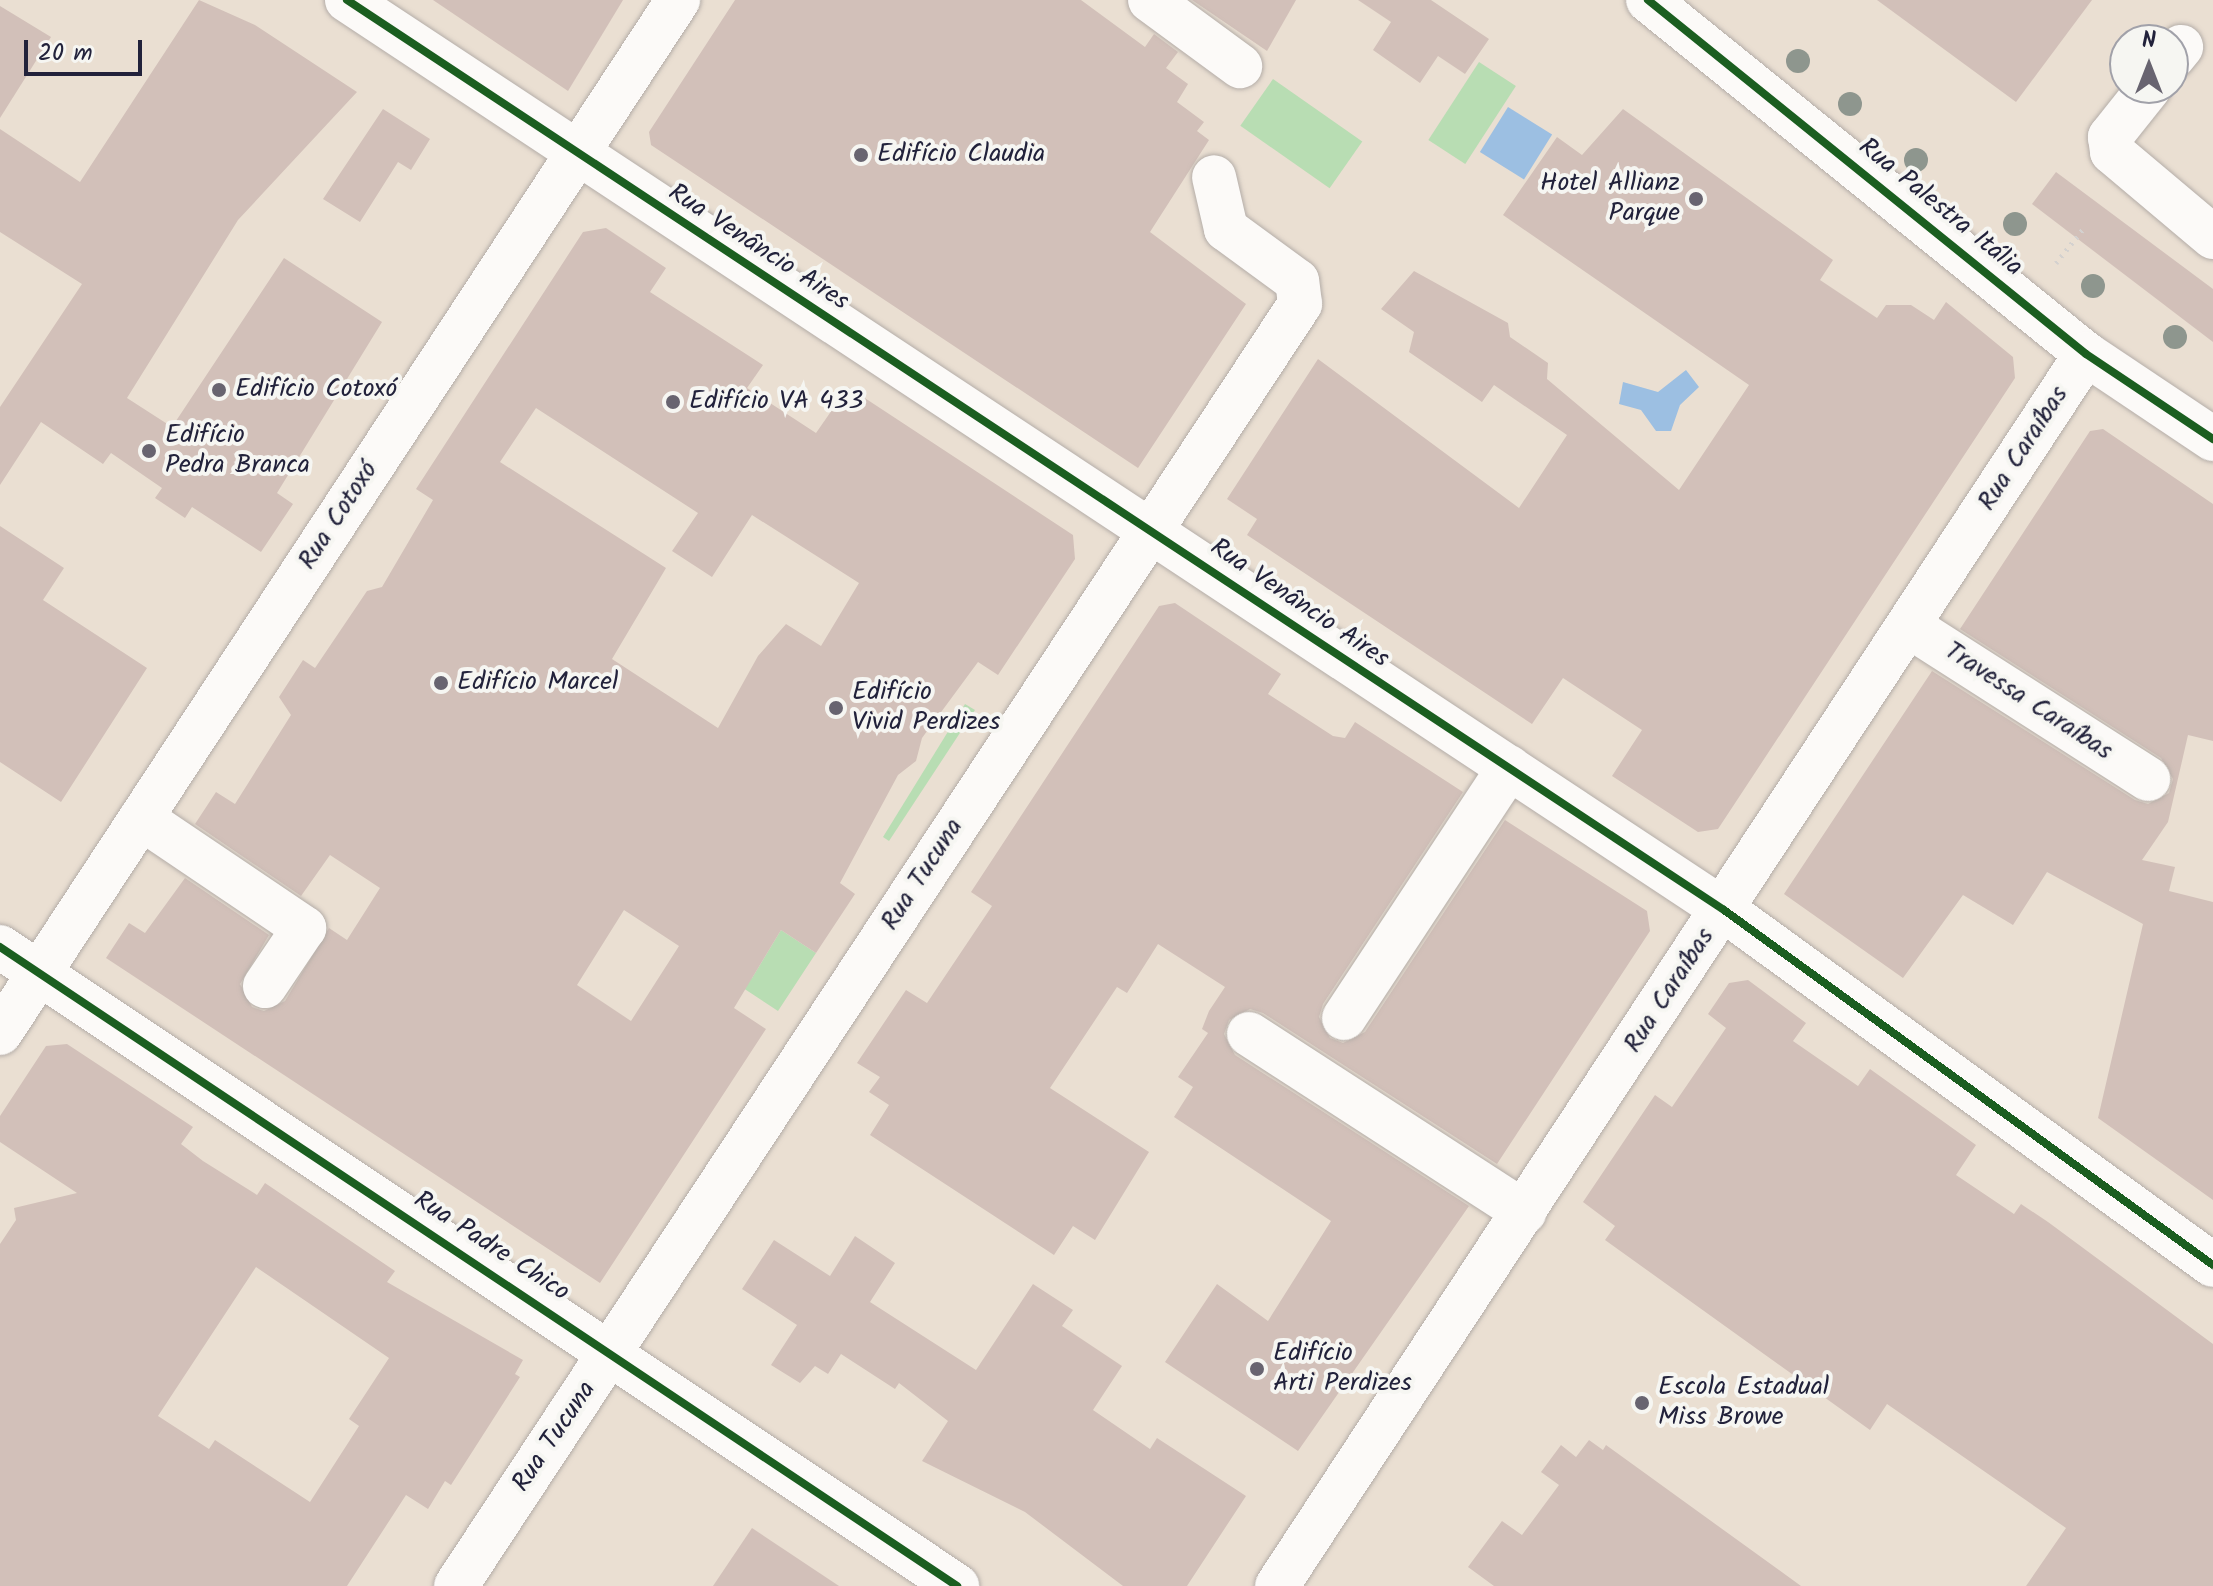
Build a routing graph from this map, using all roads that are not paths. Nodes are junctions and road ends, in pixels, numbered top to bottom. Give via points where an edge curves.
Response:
1 (347, 0) edge
2 (678, 0) edge
3 (1150, 0) edge
4 (1648, 0) edge
5 (1240, 66) dead end
6 (2136, 104) edge
7 (578, 152) junction
8 (1214, 177) dead end
9 (2213, 237) edge
10 (2086, 354) junction
11 (2213, 439) edge
12 (1149, 529) junction
13 (1909, 626) junction
14 (1509, 768) junction
15 (2148, 779) dead end
16 (141, 818) junction
17 (1724, 910) junction
18 (0, 947) edge
19 (39, 973) junction
20 (265, 986) dead end
21 (1344, 1018) dead end
22 (0, 1033) edge
23 (1249, 1034) dead end
24 (1524, 1212) junction
25 (2213, 1265) edge
26 (613, 1350) junction
27 (456, 1586) edge
28 (957, 1586) edge
29 (1277, 1586) edge

1 - 7 street, Rua Venâncio Aires
2 - 7 street, Rua Cotoxó
3 - 5 street
4 - 10 street, Rua Palestra Itália
6 - 9 street via 2110,137 2112,152
7 - 12 street, Rua Venâncio Aires
7 - 16 street, Rua Cotoxó
8 - 12 street, Rua Tucuna via 1226,229 1297,281 1300,304
10 - 11 street, Rua Palestra Itália
10 - 13 street, Rua Caraíbas
12 - 14 street, Rua Venâncio Aires
12 - 26 street, Rua Tucuna
13 - 15 street, Travessa Caraíbas
13 - 17 street, Rua Caraíbas
14 - 17 street, Rua Venâncio Aires
14 - 21 street
16 - 19 street, Rua Cotoxó
16 - 20 street via 304,928
17 - 24 street, Rua Caraíbas
17 - 25 street, Rua Venâncio Aires
18 - 19 street, Rua Padre Chico
19 - 22 street, Rua Cotoxó
19 - 26 street, Rua Padre Chico
23 - 24 street
24 - 29 street, Rua Caraíbas
26 - 27 street, Rua Tucuna
26 - 28 street, Rua Padre Chico

